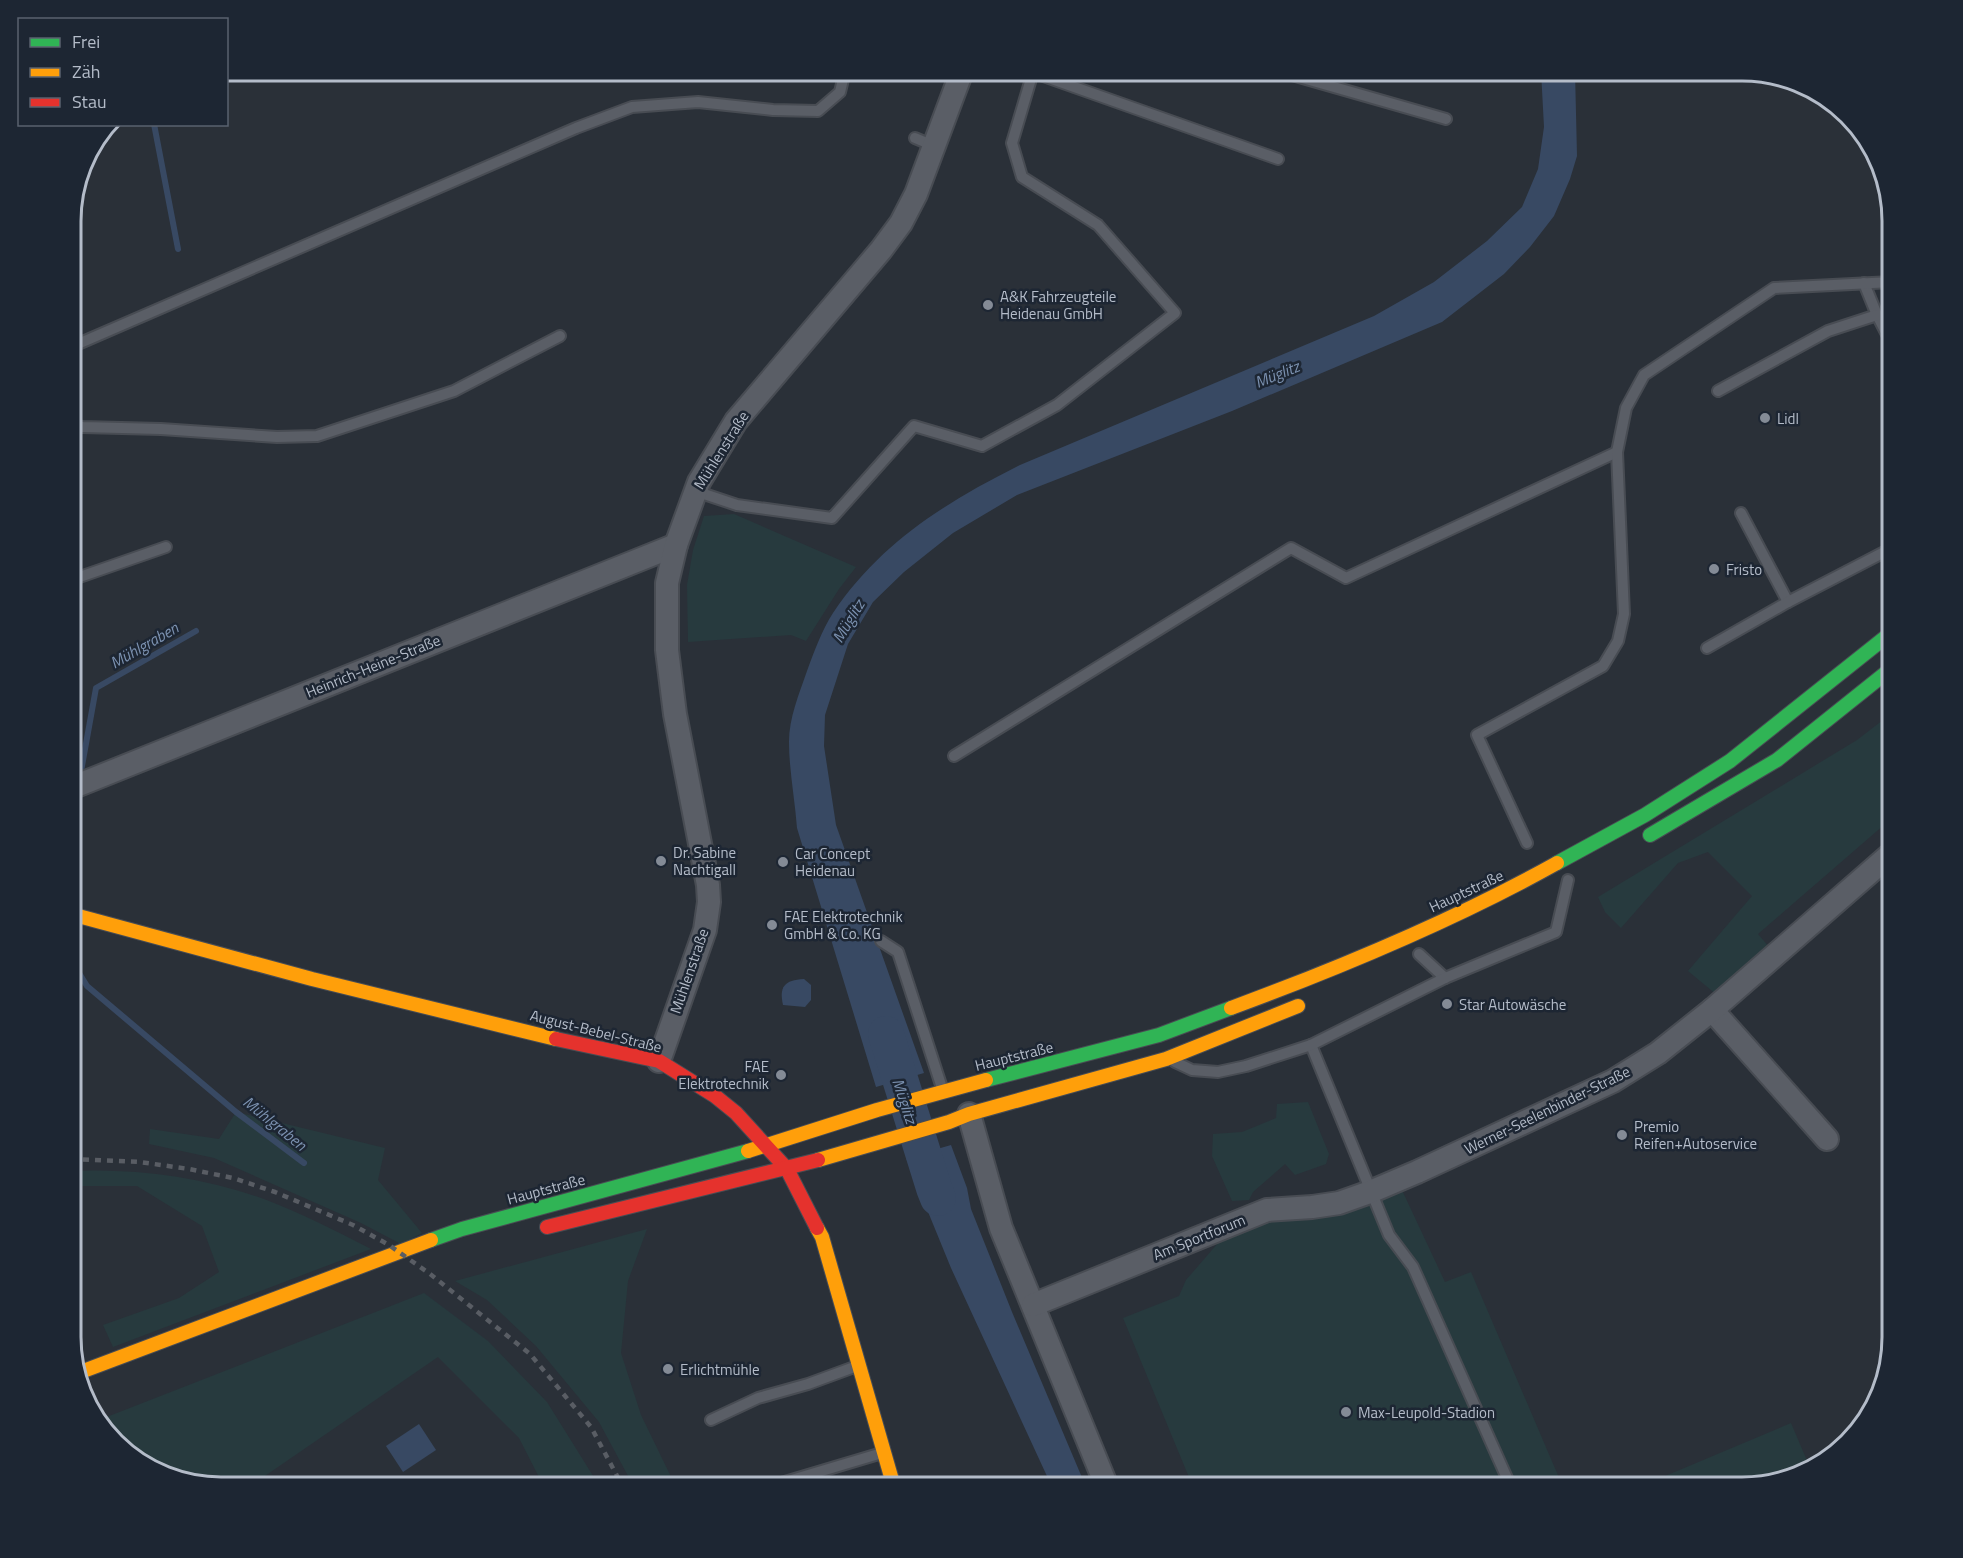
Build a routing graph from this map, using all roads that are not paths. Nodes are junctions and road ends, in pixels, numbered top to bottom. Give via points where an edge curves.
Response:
1 (842, 81) edge
2 (956, 81) edge
3 (1028, 81) edge
4 (1059, 81) edge
5 (1316, 81) edge
6 (1446, 119) dead end
7 (1278, 159) dead end
8 (1882, 282) edge
9 (1864, 283) junction
10 (1877, 315) junction
11 (1882, 324) edge
12 (560, 336) dead end
13 (81, 343) edge
14 (1719, 391) dead end
15 (81, 427) edge
16 (1617, 452) junction
17 (695, 491) junction
18 (1741, 513) dead end
19 (676, 545) junction
20 (166, 547) dead end
21 (1882, 554) edge
22 (81, 577) edge
23 (1788, 602) junction
24 (1882, 641) edge
25 (1707, 648) dead end
26 (1882, 677) edge
27 (954, 756) dead end
28 (81, 784) edge
29 (1641, 840) dead end
30 (1527, 843) dead end
31 (1882, 863) edge
32 (1582, 872) dead end
33 (1568, 880) junction
34 (1549, 889) dead end
35 (81, 916) edge
36 (881, 941) dead end
37 (1419, 954) dead end
38 (1445, 978) junction
39 (1314, 1000) dead end
40 (1712, 1010) junction
41 (1311, 1045) junction
42 (1166, 1059) junction
43 (659, 1061) junction
44 (941, 1092) junction
45 (959, 1118) junction
46 (1827, 1139) dead end
47 (766, 1146) junction
48 (787, 1169) junction
49 (1370, 1192) junction
50 (534, 1231) dead end
51 (1033, 1305) junction
52 (859, 1365) junction
53 (85, 1370) edge
54 (711, 1420) dead end
55 (884, 1453) junction
56 (804, 1477) edge
57 (891, 1477) edge
58 (1103, 1477) edge
59 (1506, 1477) edge

1 - 13 lane via 840,92 818,111 698,102 632,107
2 - 17 street, Mühlenstraße via 925,142 916,194 901,223 736,421
3 - 17 lane via 1012,143 1022,177 1098,225 1176,313 1057,405 982,446 914,426 832,518 737,505
4 - 7 lane
5 - 6 lane
8 - 9 lane
9 - 10 lane
9 - 16 lane via 1774,288 1644,375 1626,408
10 - 11 lane
10 - 14 lane via 1828,331
12 - 15 lane via 454,391 317,436
16 - 27 lane via 1346,578 1291,548
16 - 30 lane via 1624,614 1618,641 1604,666 1477,735
17 - 19 street, Mühlenstraße
18 - 23 lane
19 - 28 street, Heinrich-Heine-Straße
19 - 43 street, Mühlenstraße via 667,583 667,650 709,902 705,930
20 - 22 lane
21 - 23 lane
23 - 25 lane
24 - 44 main road, Hauptstraße via 1730,761 1527,880 1434,925 1311,979 1160,1035
26 - 29 main road via 1777,760
31 - 40 street, Werner-Seelenbinder-Straße
32 - 33 main road
33 - 34 main road
33 - 38 lane via 1556,932
35 - 43 main road, August-Bebel-Straße via 312,979
36 - 44 lane via 898,952
37 - 38 lane
38 - 41 lane
39 - 42 main road
40 - 46 street
40 - 49 street, Werner-Seelenbinder-Straße via 1658,1053 1613,1081
41 - 42 lane via 1218,1072 1192,1070
41 - 49 lane
42 - 45 main road
43 - 47 main road, August-Bebel-Straße via 736,1113
44 - 47 main road, Hauptstraße
45 - 48 main road
45 - 51 street
47 - 48 main road, August-Bebel-Straße
47 - 53 main road, Hauptstraße via 462,1229
48 - 50 main road
48 - 52 main road, August-Bebel-Straße via 822,1237
49 - 51 street, Am Sportforum via 1339,1203 1267,1210
49 - 59 lane via 1389,1235 1413,1267
51 - 58 street
52 - 54 lane via 758,1398
52 - 55 main road, August-Bebel-Straße
55 - 56 lane
55 - 57 main road, August-Bebel-Straße

